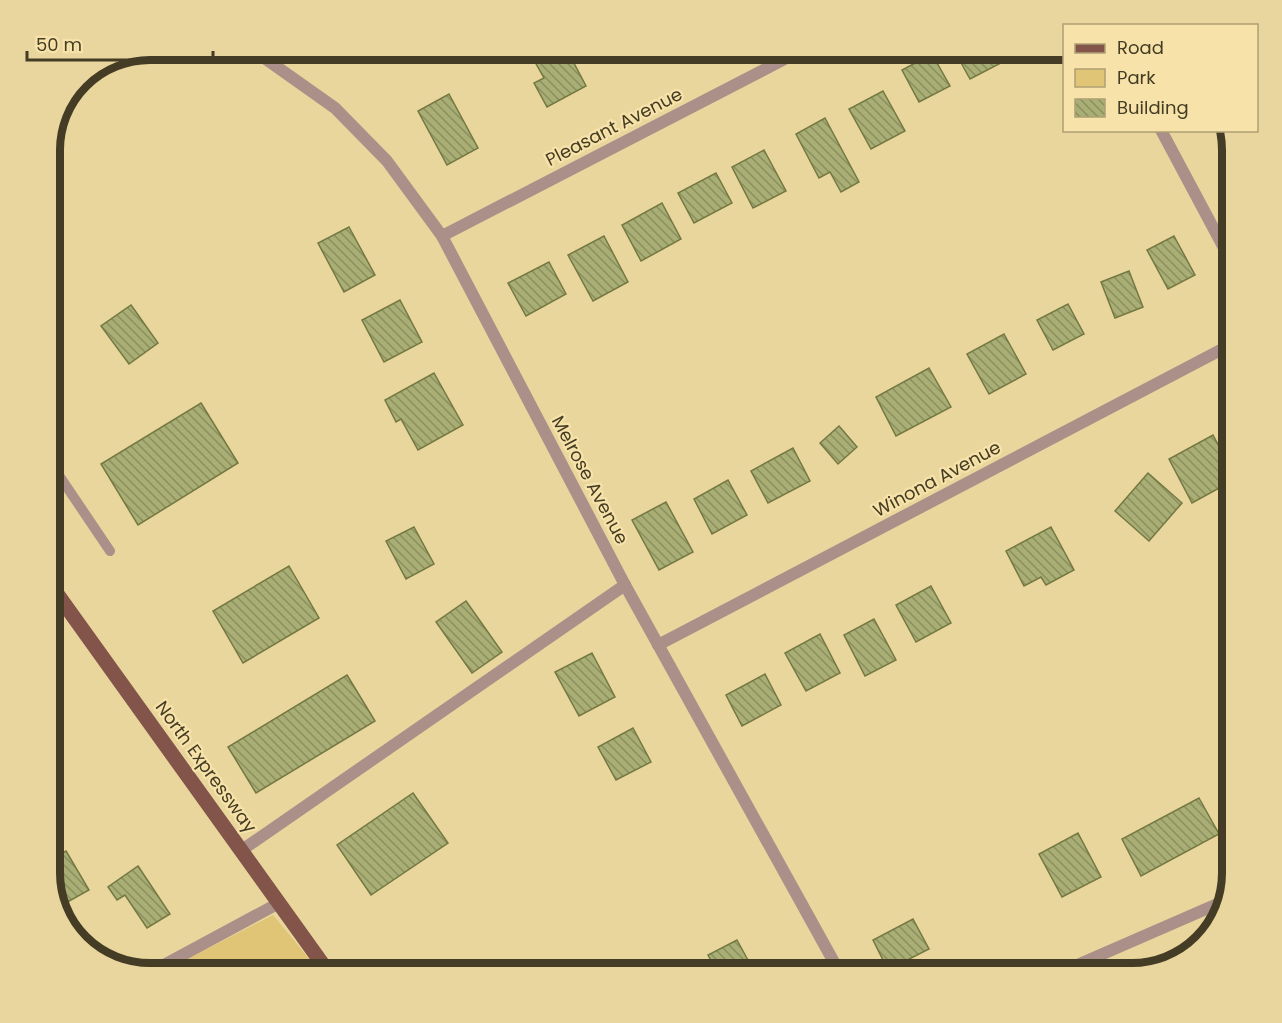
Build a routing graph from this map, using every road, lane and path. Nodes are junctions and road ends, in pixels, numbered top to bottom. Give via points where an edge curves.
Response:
1 (267, 60) edge
2 (783, 60) edge
3 (1162, 132) edge
4 (442, 236) junction
5 (1222, 243) edge
6 (1222, 350) edge
7 (60, 477) edge
8 (110, 551) dead end
9 (625, 585) junction
10 (60, 598) edge
11 (658, 645) junction
12 (242, 850) junction
13 (279, 903) junction
14 (1216, 904) edge
15 (168, 963) edge
16 (321, 963) edge
17 (834, 963) edge
18 (1084, 963) edge

1 - 4 street, Melrose Avenue via 335,108 387,160
2 - 4 street, Pleasant Avenue
3 - 5 street
4 - 9 street, Melrose Avenue
6 - 11 street, Winona Avenue
7 - 8 lane
9 - 11 street, Melrose Avenue
9 - 12 street
10 - 12 main road, North Expressway
11 - 17 street, Melrose Avenue
12 - 13 main road, North Expressway
13 - 15 street
13 - 16 main road, North Expressway
14 - 18 street

